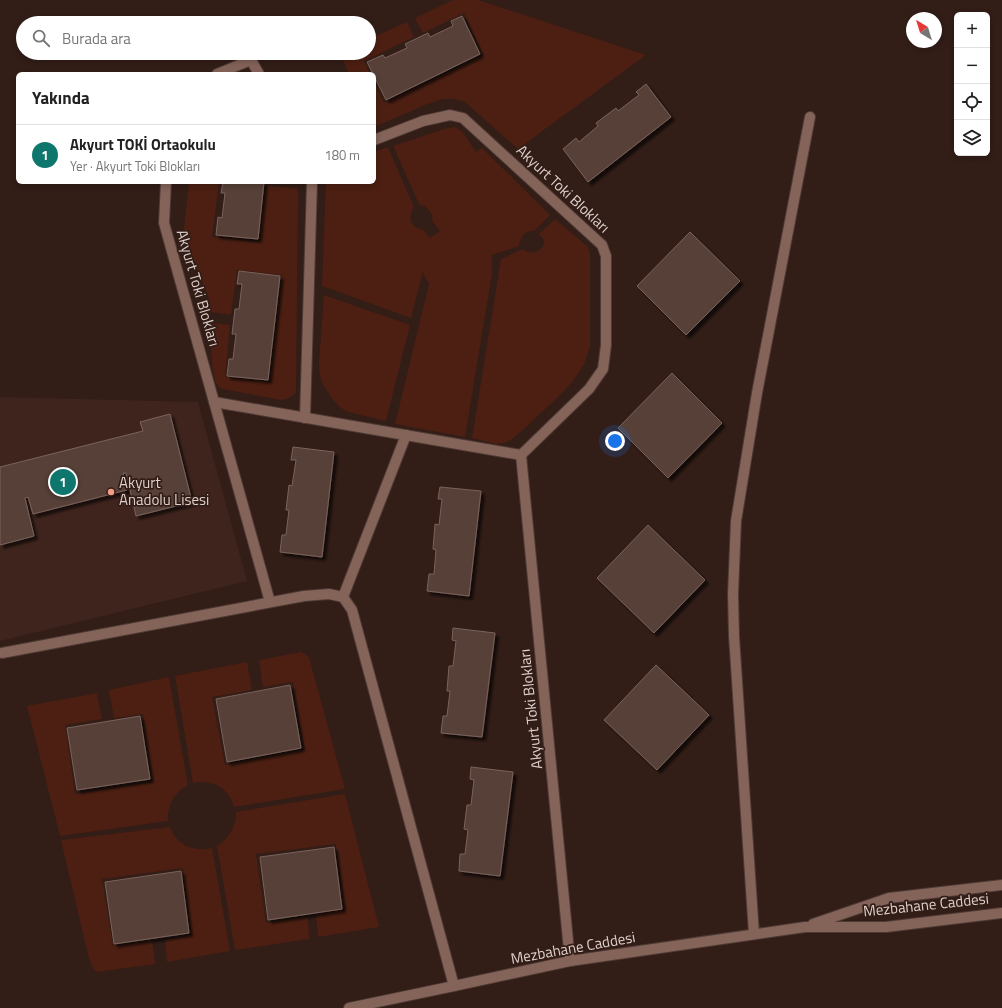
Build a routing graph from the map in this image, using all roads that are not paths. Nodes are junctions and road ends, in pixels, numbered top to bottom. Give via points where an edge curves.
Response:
1 (251, 60) edge
2 (251, 60) edge
3 (222, 72) edge
4 (258, 72) edge
5 (810, 117) dead end
6 (376, 139) edge
7 (166, 184) edge
8 (312, 184) edge
9 (214, 402) junction
10 (306, 418) junction
11 (406, 435) junction
12 (521, 455) junction
13 (344, 597) junction
14 (270, 602) junction
15 (2, 654) dead end
16 (1002, 884) edge
17 (1002, 913) edge
18 (805, 927) junction
19 (754, 934) junction
20 (570, 961) junction
21 (454, 986) junction
22 (349, 1008) edge

1 - 3 street
2 - 4 street
5 - 19 street via 758,385 736,521 734,636
6 - 12 street, Akyurt Toki Blokları via 424,120 450,115 463,118 602,245 606,256 606,345 603,369 589,388
7 - 9 street, Akyurt Toki Blokları via 164,223
8 - 10 street
9 - 10 street
9 - 14 street, Akyurt Toki Blokları
10 - 11 street
11 - 12 street
11 - 13 street
12 - 20 street, Akyurt Toki Blokları
13 - 14 street via 330,594
13 - 21 street via 352,610
14 - 15 street
16 - 18 street, Mezbahane Caddesi via 889,898
17 - 18 street, Mezbahane Caddesi via 886,927
18 - 19 street, Mezbahane Caddesi
19 - 20 street, Mezbahane Caddesi
20 - 21 street, Mezbahane Caddesi
21 - 22 street, Mezbahane Caddesi

